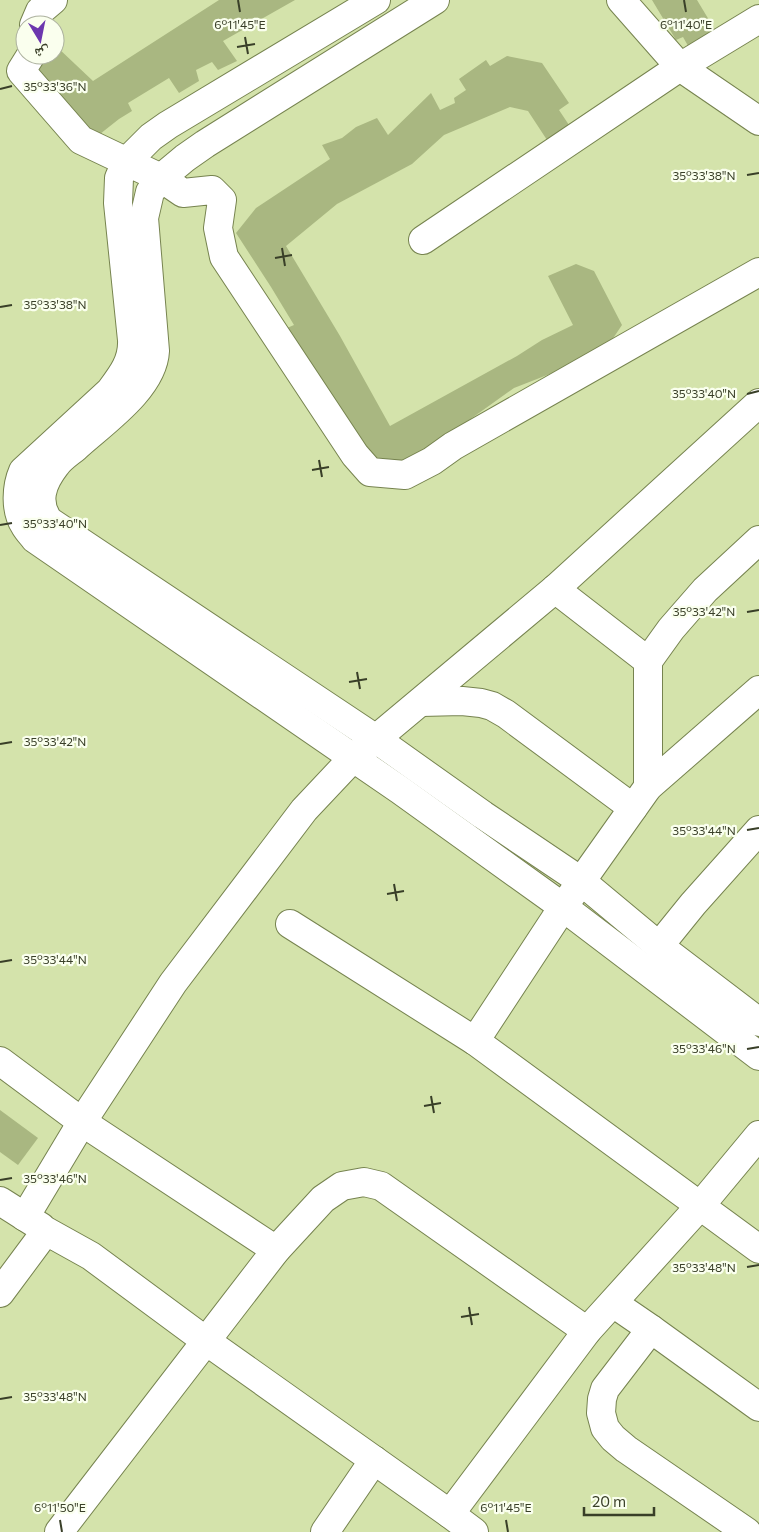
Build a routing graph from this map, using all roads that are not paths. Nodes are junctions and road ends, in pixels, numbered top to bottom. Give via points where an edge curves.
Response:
1 (54, 0) edge
2 (376, 0) edge
3 (435, 0) edge
4 (621, 0) edge
5 (38, 15) edge
6 (759, 20) edge
7 (25, 65) edge
8 (680, 67) junction
9 (759, 121) edge
10 (151, 138) junction
11 (81, 140) junction
12 (185, 158) junction
13 (126, 162) junction
14 (161, 178) junction
15 (183, 193) junction
16 (423, 240) dead end
17 (759, 272) edge
18 (759, 403) edge
19 (20, 501) edge
20 (759, 540) edge
21 (555, 589) junction
22 (648, 662) junction
23 (759, 690) edge
24 (421, 702) junction
25 (376, 739) junction
26 (353, 758) junction
27 (415, 767) junction
28 (400, 790) junction
29 (641, 798) junction
30 (759, 830) edge
31 (581, 881) junction
32 (562, 907) junction
33 (290, 924) dead end
34 (659, 946) junction
35 (759, 1022) edge
36 (475, 1041) junction
37 (759, 1056) edge
38 (0, 1061) edge
39 (82, 1122) junction
40 (759, 1135) edge
41 (0, 1200) edge
42 (700, 1206) junction
43 (36, 1224) junction
44 (759, 1249) edge
45 (276, 1250) junction
46 (0, 1293) edge
47 (613, 1303) junction
48 (651, 1329) junction
49 (588, 1330) junction
50 (206, 1341) junction
51 (759, 1407) edge
52 (374, 1460) junction
53 (450, 1514) junction
54 (59, 1532) edge
55 (325, 1532) edge
56 (474, 1532) edge
57 (747, 1532) edge

1 - 5 street
2 - 10 street
3 - 12 street
4 - 8 street
6 - 8 street
7 - 11 street via 21,71
8 - 9 street
8 - 16 street
10 - 11 street
10 - 12 street
10 - 13 street
11 - 13 street
12 - 14 street
12 - 15 street
13 - 14 street
13 - 19 street via 119,178 118,203 132,340 130,360 110,391 23,470 19,480
14 - 15 street
14 - 19 street via 150,192 144,218 155,351 152,366 143,383 125,404 57,464 42,490
15 - 17 street via 212,190 222,200 218,228 224,257 355,455 370,472 404,475 432,461
18 - 21 street
19 - 25 street via 43,513 49,521
19 - 26 street via 24,525 35,539
20 - 22 street via 706,590 671,629
21 - 22 street
21 - 24 street
22 - 29 street
23 - 29 street
24 - 25 street
24 - 29 street via 462,701 492,706
25 - 26 street
25 - 27 street
26 - 28 street
26 - 39 street via 304,810 173,984
27 - 28 street
27 - 31 street
28 - 32 street
29 - 31 street
30 - 34 street
31 - 32 street
31 - 34 street
32 - 36 street
32 - 37 street
33 - 36 street
34 - 35 street
36 - 42 street
38 - 39 street
39 - 43 street
39 - 45 street
40 - 42 street
41 - 43 street
42 - 44 street
42 - 47 street
43 - 46 street
43 - 50 street via 91,1256
45 - 49 street via 323,1199 342,1186 364,1182 381,1186
45 - 50 street
47 - 48 street
47 - 49 street
48 - 51 street
48 - 57 street via 605,1389 601,1413 605,1428 626,1449
49 - 53 street
50 - 52 street
50 - 54 street
52 - 53 street
52 - 55 street
53 - 56 street

